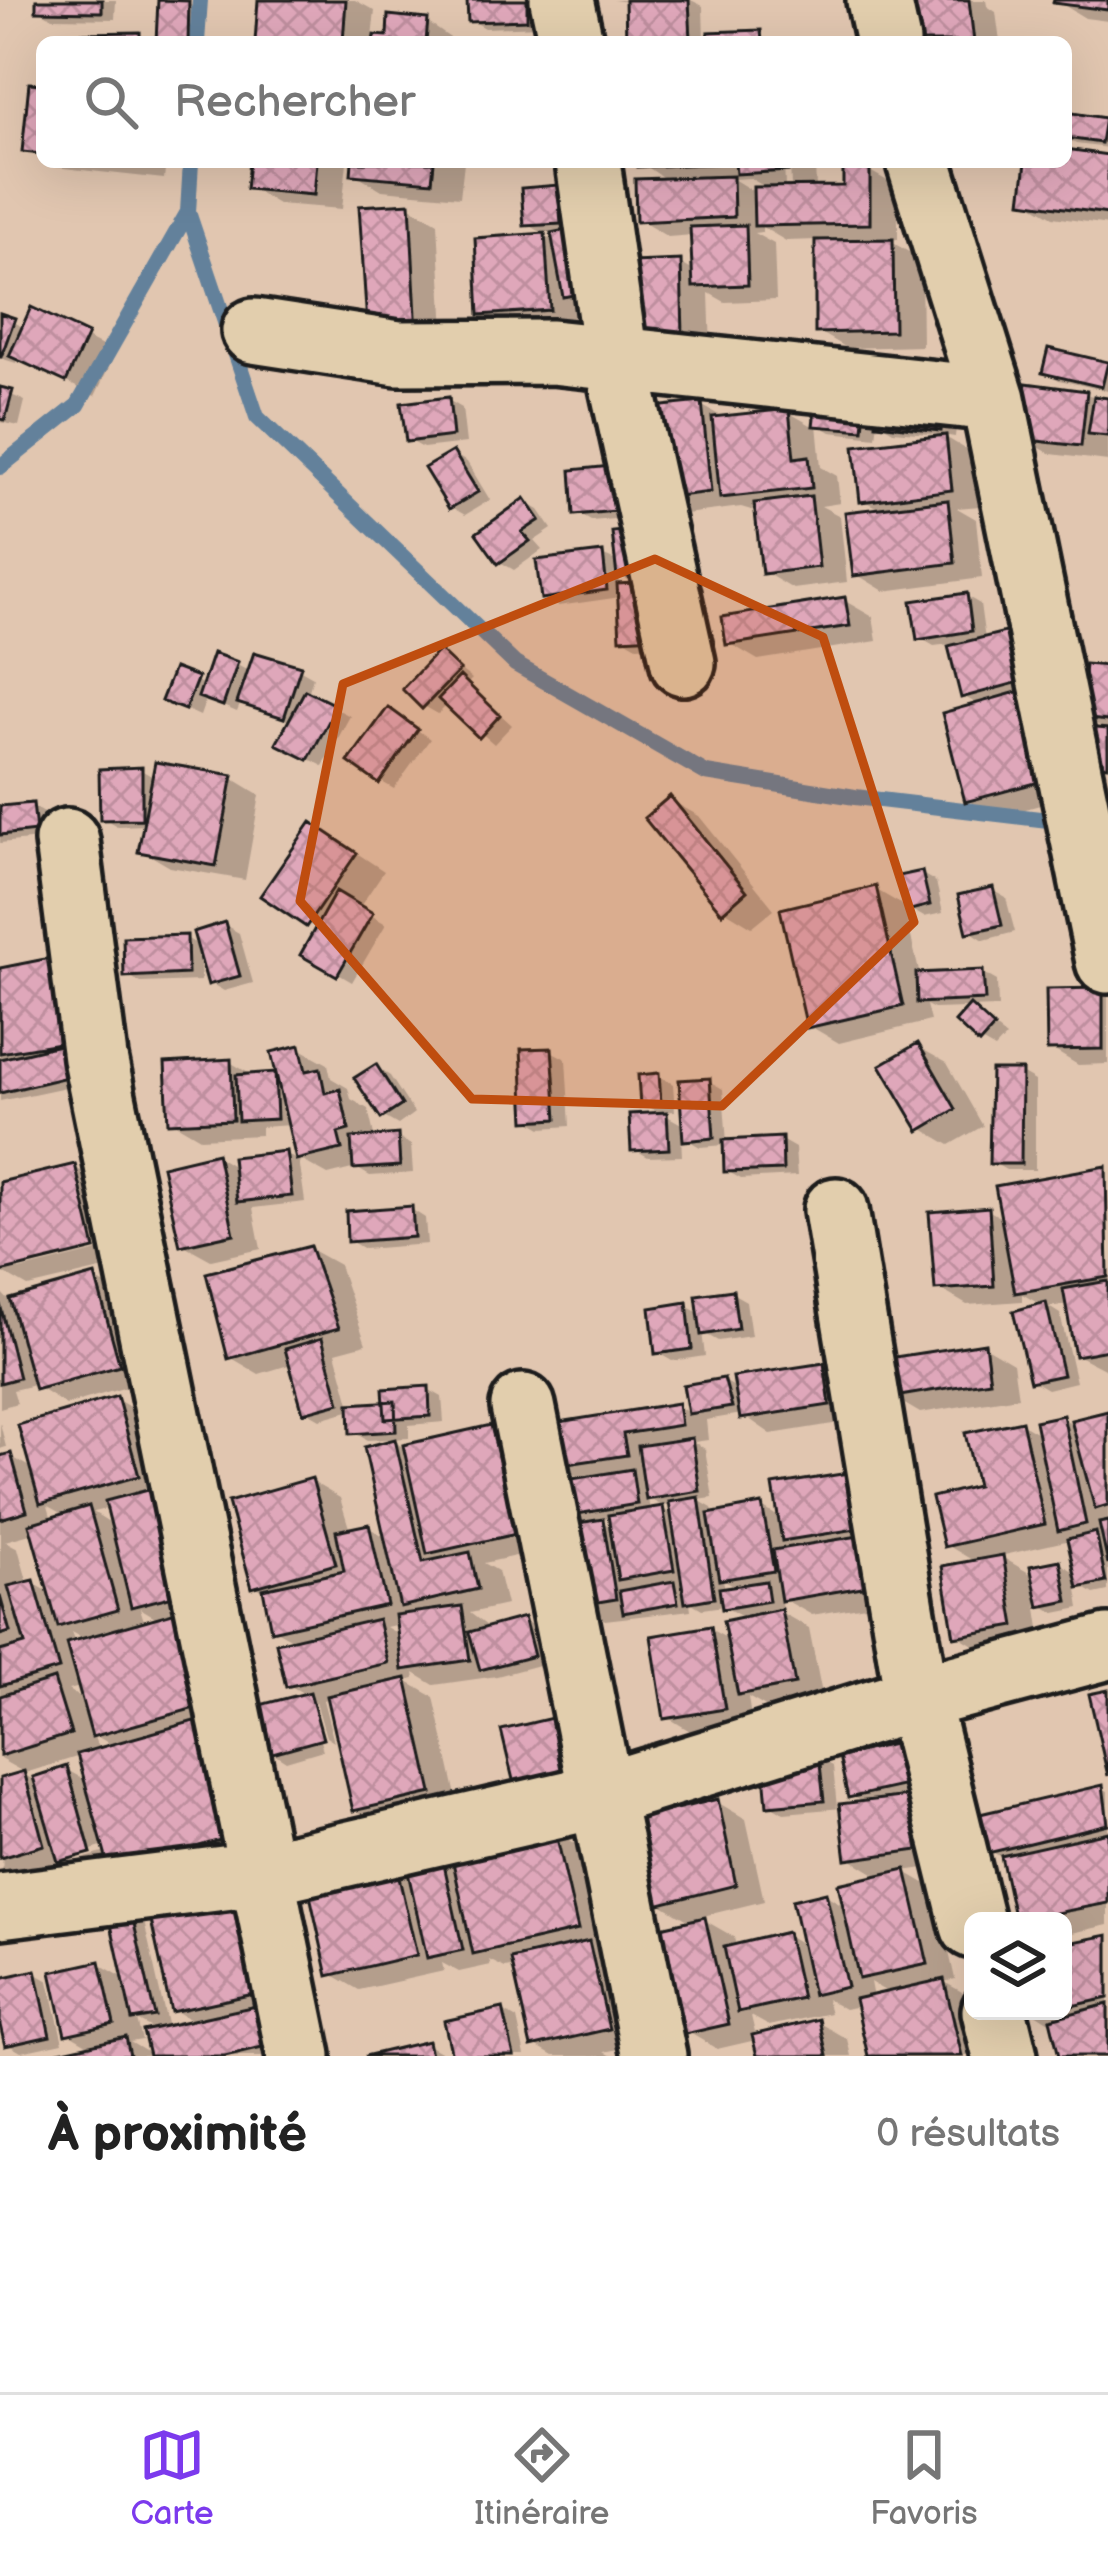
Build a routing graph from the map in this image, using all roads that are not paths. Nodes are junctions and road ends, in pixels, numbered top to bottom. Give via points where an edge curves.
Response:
1 (562, 0) edge
2 (879, 0) edge
3 (570, 36) edge
4 (887, 36) edge
5 (589, 168) edge
6 (921, 168) edge
7 (254, 331) dead end
8 (616, 358) junction
9 (993, 399) junction
10 (683, 663) dead end
11 (67, 841) dead end
12 (1108, 961) edge
13 (836, 1210) dead end
14 (523, 1406) dead end
15 (1108, 1647) edge
16 (917, 1698) junction
17 (603, 1795) junction
18 (264, 1873) junction
19 (0, 1906) edge
20 (970, 1912) edge
21 (996, 2020) edge
22 (299, 2056) edge
23 (654, 2056) edge
24 (1005, 2056) edge

1 - 3 street
2 - 4 street
5 - 8 street
6 - 9 street
7 - 8 street via 398,353
8 - 9 street
8 - 10 street
9 - 12 street
11 - 18 street via 95,1058
13 - 16 street
14 - 17 street
15 - 16 street
16 - 17 street
16 - 20 street
17 - 18 street
17 - 23 street
18 - 19 street
18 - 22 street
21 - 24 street

